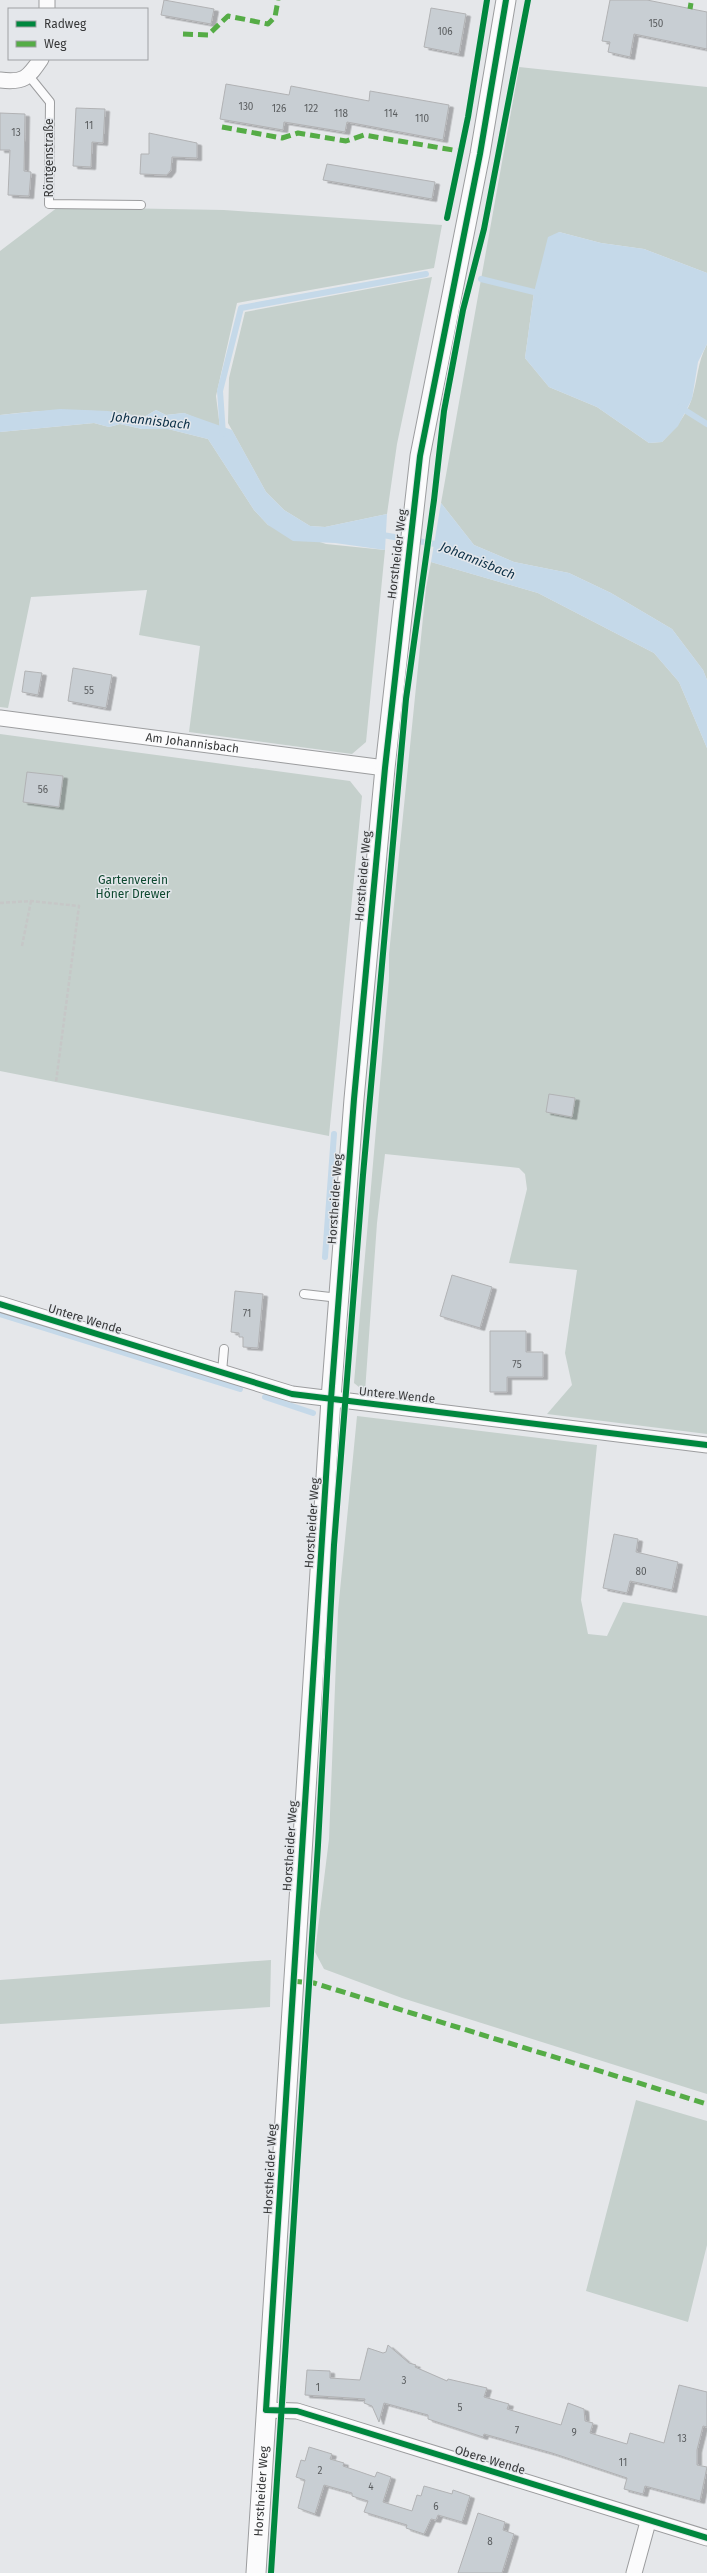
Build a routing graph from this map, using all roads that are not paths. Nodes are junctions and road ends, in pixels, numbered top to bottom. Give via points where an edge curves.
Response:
1 (506, 0) edge
2 (40, 60) edge
3 (29, 76) junction
4 (0, 80) edge
5 (141, 205) dead end
6 (0, 718) edge
7 (385, 768) junction
8 (304, 1294) dead end
9 (339, 1298) junction
10 (0, 1304) edge
11 (224, 1349) dead end
12 (222, 1372) junction
13 (331, 1399) junction
14 (707, 1445) edge
15 (266, 2410) junction
16 (648, 2522) junction
17 (707, 2538) edge
18 (256, 2573) edge
19 (634, 2573) edge

1 - 7 street, Horstheider Weg via 480,154 425,430 407,556
2 - 3 street
3 - 4 street via 16,82
3 - 5 lane, Röntgenstraße via 50,102 49,204
6 - 7 street, Am Johannisbach
7 - 9 street, Horstheider Weg via 354,1099
8 - 9 lane
9 - 13 street, Horstheider Weg
10 - 12 street, Untere Wende
11 - 12 lane
12 - 13 street, Untere Wende via 292,1394
13 - 14 street, Untere Wende
13 - 15 street, Horstheider Weg
15 - 16 street, Obere Wende via 297,2411
15 - 18 street, Horstheider Weg
16 - 17 street, Obere Wende
16 - 19 street

